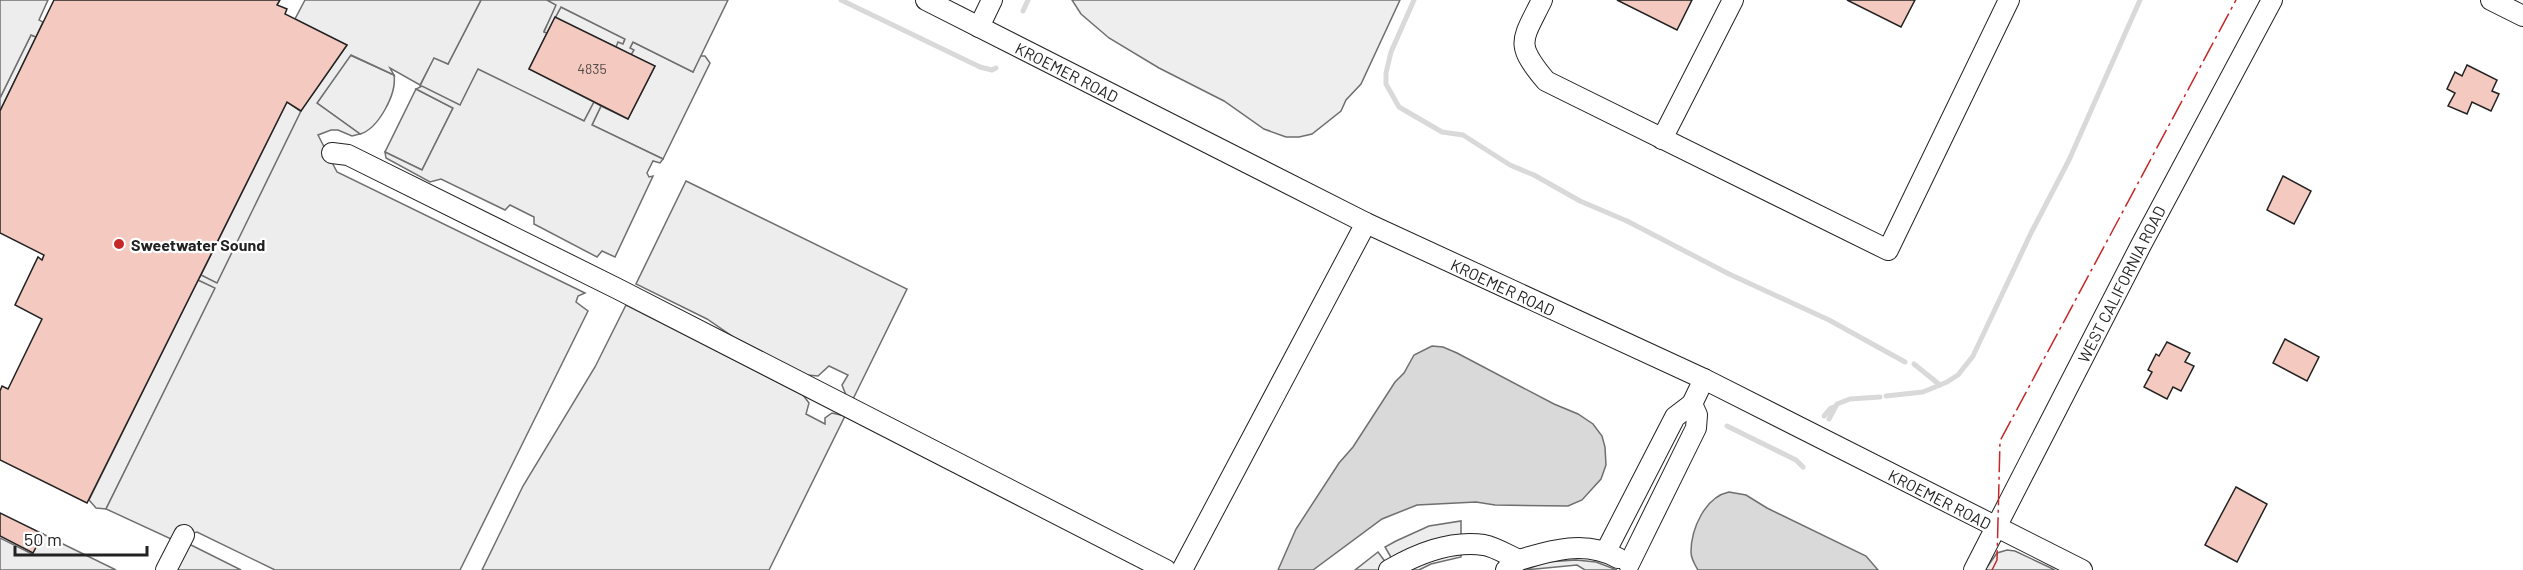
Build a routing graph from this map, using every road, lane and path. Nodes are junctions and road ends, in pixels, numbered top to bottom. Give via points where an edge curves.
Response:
1 (926, 0) edge
2 (992, 0) edge
3 (1542, 0) edge
4 (1733, 0) edge
5 (2009, 0) edge
6 (2272, 0) edge
7 (2491, 0) edge
8 (2523, 16) edge
9 (979, 27) junction
10 (1662, 139) junction
11 (332, 153) dead end
12 (1366, 223) junction
13 (1704, 379) junction
14 (1692, 404) junction
15 (1996, 527) junction
16 (184, 535) dead end
17 (1606, 551) junction
18 (1513, 565) edge
19 (1632, 567) edge
20 (166, 570) edge
21 (1166, 570) edge
22 (1182, 570) edge
23 (1389, 570) edge
24 (1974, 570) edge
25 (2082, 570) edge

1 - 9 street, KROEMER ROAD
2 - 9 street
3 - 10 street via 1523,40 1528,60 1546,81
4 - 10 street
5 - 10 street via 1888,250
6 - 15 street, WEST CALIFORNIA ROAD
7 - 8 street
9 - 12 street, KROEMER ROAD
11 - 21 street via 348,154 618,289
12 - 13 street, KROEMER ROAD
12 - 22 street
13 - 14 street
13 - 15 street, KROEMER ROAD
14 - 17 street via 1675,417
14 - 19 street via 1698,415 1696,428
15 - 24 street, WEST CALIFORNIA ROAD
15 - 25 street, KROEMER ROAD
16 - 20 street
17 - 18 street via 1553,550
17 - 19 street
18 - 23 street via 1485,545 1456,545 1415,555

